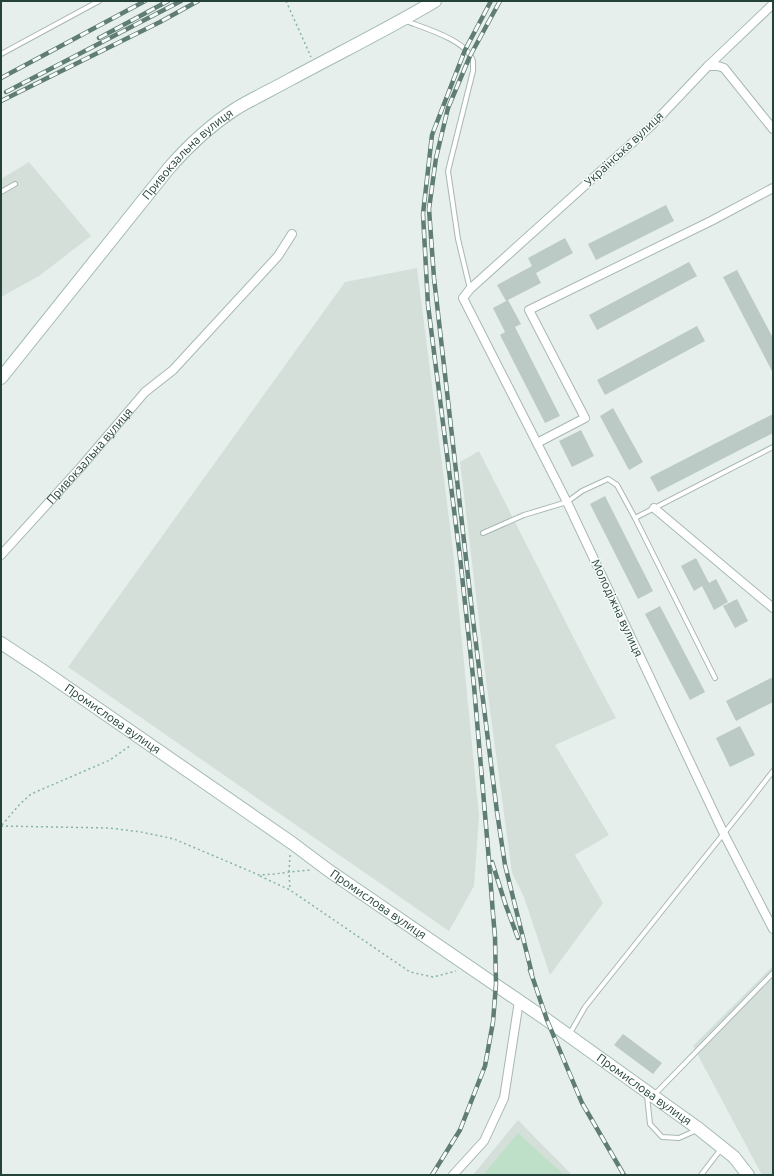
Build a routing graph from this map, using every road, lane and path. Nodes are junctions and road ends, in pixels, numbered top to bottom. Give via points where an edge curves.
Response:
1 (99, 1) edge
2 (286, 1) edge
3 (435, 1) edge
4 (773, 4) edge
5 (403, 20) junction
6 (1, 54) edge
7 (315, 66) junction
8 (708, 66) junction
9 (773, 129) edge
10 (15, 184) dead end
11 (773, 188) edge
12 (1, 192) edge
13 (292, 234) dead end
14 (470, 289) junction
15 (1, 378) edge
16 (537, 443) junction
17 (773, 447) edge
18 (566, 502) junction
19 (654, 508) junction
20 (635, 518) junction
21 (483, 533) dead end
22 (1, 555) edge
23 (773, 608) edge
24 (1, 642) edge
25 (715, 678) dead end
26 (140, 738) junction
27 (773, 771) edge
28 (1, 826) edge
29 (724, 834) junction
30 (292, 843) junction
31 (328, 870) junction
32 (288, 872) junction
33 (259, 875) junction
34 (290, 890) junction
35 (773, 929) edge
36 (472, 968) junction
37 (773, 972) edge
38 (519, 1001) junction
39 (569, 1035) junction
40 (650, 1094) junction
41 (699, 1129) junction
42 (722, 1147) junction
43 (453, 1175) edge
44 (701, 1175) edge
45 (748, 1175) edge

1 - 6 lane
2 - 7 path
3 - 5 street, Привокзальна вулиця
4 - 8 street, Українська вулиця
5 - 7 street, Привокзальна вулиця
5 - 14 lane via 450,38 459,44 473,62 473,71 448,171 458,239
7 - 15 street, Привокзальна вулиця via 237,108 184,150
8 - 9 street via 724,68
8 - 14 street, Українська вулиця via 652,125
10 - 12 lane
11 - 16 street via 529,310 585,418
13 - 22 street, Привокзальна вулиця via 278,256 173,370 145,392
14 - 16 street, Молодіжна вулиця via 463,298
16 - 18 street, Молодіжна вулиця
17 - 19 lane
18 - 20 lane via 608,479 617,485
18 - 21 lane via 524,515
18 - 29 street, Молодіжна вулиця
19 - 20 lane
19 - 23 street
20 - 25 lane
24 - 26 street, Промислова вулиця
26 - 28 path via 110,760 31,794
26 - 30 street, Промислова вулиця
27 - 29 lane
28 - 33 path via 109,828 141,832 174,839
29 - 35 street, Молодіжна вулиця
29 - 39 lane via 585,1007
30 - 31 street, Промислова вулиця
30 - 32 path
31 - 32 path
31 - 36 street, Промислова вулиця
32 - 33 path
32 - 34 path
33 - 34 path
34 - 36 path via 410,972 433,977
36 - 38 street, Промислова вулиця
37 - 40 lane
38 - 39 street, Промислова вулиця
38 - 43 street via 504,1098 484,1141
39 - 40 street, Промислова вулиця
40 - 41 street, Промислова вулиця
40 - 41 lane via 650,1124 662,1137 680,1138
41 - 42 street, Промислова вулиця
42 - 44 lane
42 - 45 street, Промислова вулиця

